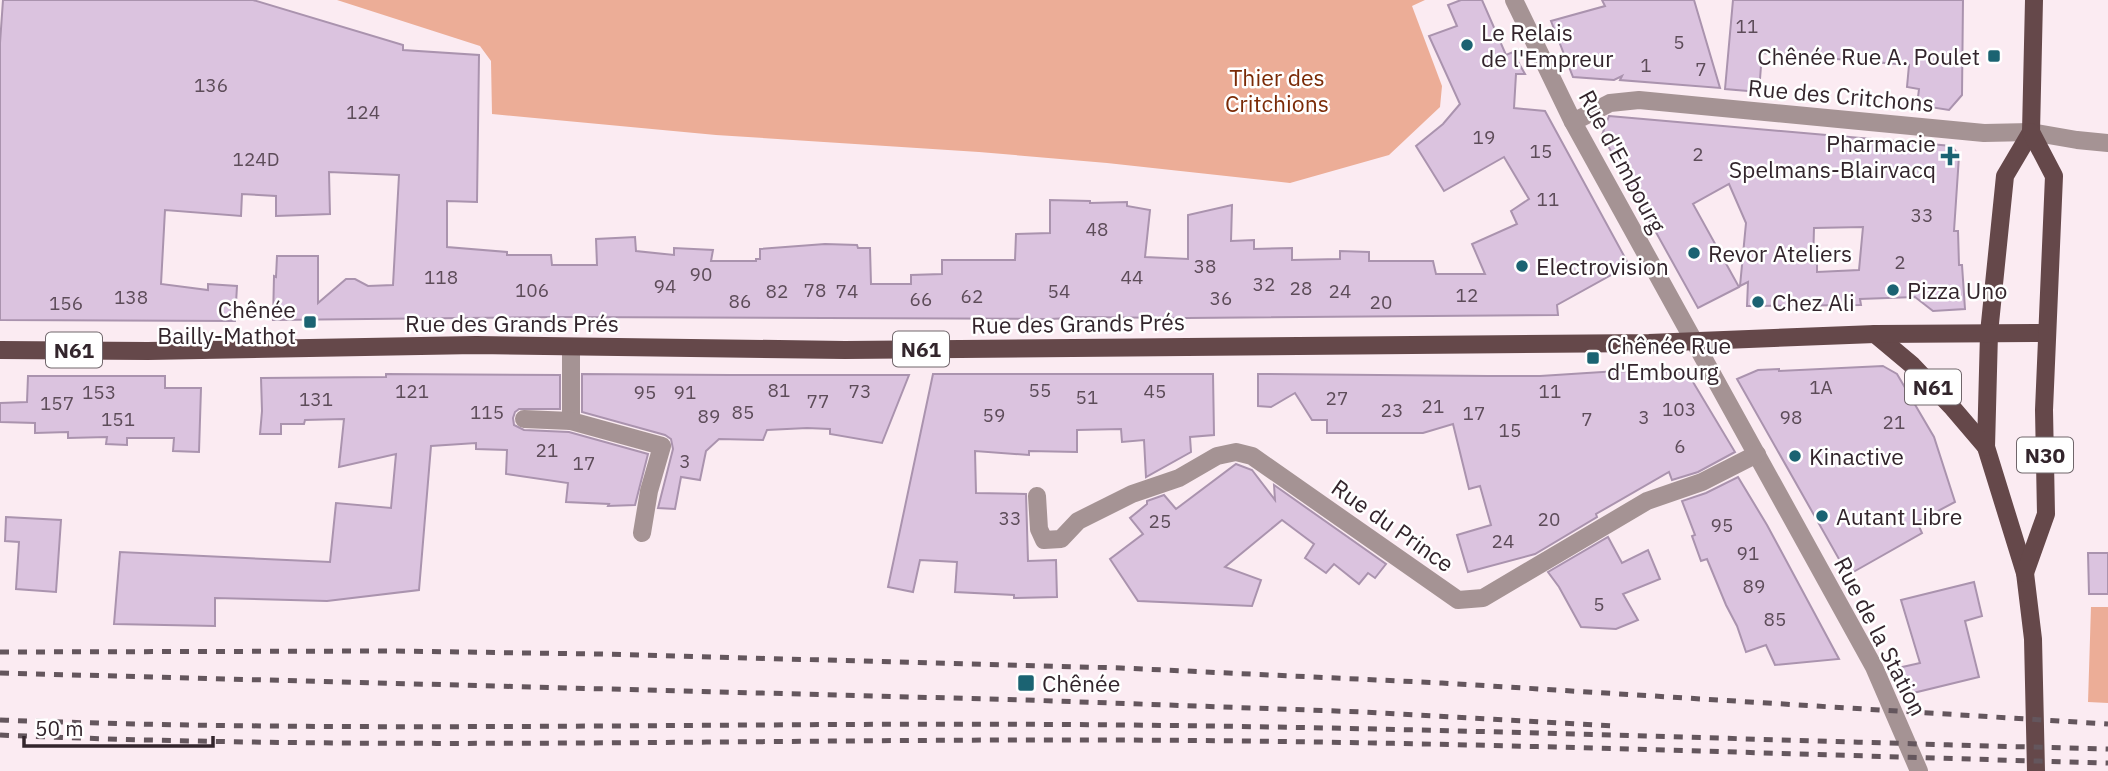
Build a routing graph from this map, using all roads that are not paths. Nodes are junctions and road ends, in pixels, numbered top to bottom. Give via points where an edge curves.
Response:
1 (1514, 0) edge
2 (2034, 0) edge
3 (1573, 122) junction
4 (2031, 132) junction
5 (2108, 143) edge
6 (1989, 333) junction
7 (2047, 333) junction
8 (1875, 334) junction
9 (1694, 342) junction
10 (571, 347) junction
11 (0, 350) edge
12 (524, 419) dead end
13 (571, 421) junction
14 (1986, 447) junction
15 (1756, 454) junction
16 (1037, 496) dead end
17 (642, 533) dead end
18 (2025, 573) junction
19 (1919, 771) edge
20 (2036, 771) edge

1 - 3 street, Rue d'Embourg
2 - 4 main road, N30
3 - 4 street, Rue des Critchons via 1610,103 1639,100 1984,133
3 - 9 street, Rue d'Embourg
4 - 5 street, Rue des Critchons
4 - 6 main road, N30 via 2005,176
4 - 7 main road, N30 via 2054,176
6 - 7 main road, Rue des Grands Prés
6 - 8 main road, Rue des Grands Prés / N61
6 - 14 main road, N30
7 - 18 main road, N30 via 2046,514
8 - 9 main road, Rue des Grands Prés / N61
8 - 14 main road, N61 via 1912,365
9 - 10 main road, Rue des Grands Prés / N61 via 845,350
9 - 15 street, Rue de la Station
10 - 11 main road, Rue des Grands Prés / N61
10 - 13 street
12 - 13 street
13 - 17 street via 662,446
14 - 18 main road, N30
15 - 16 street, Rue du Prince via 1702,482 1647,501 1483,598 1458,600 1252,456 1236,452 1217,456 1179,478 1097,511 1060,539 1044,540
15 - 19 street, Rue de la Station via 1874,667
18 - 20 main road, N30 via 2033,639

